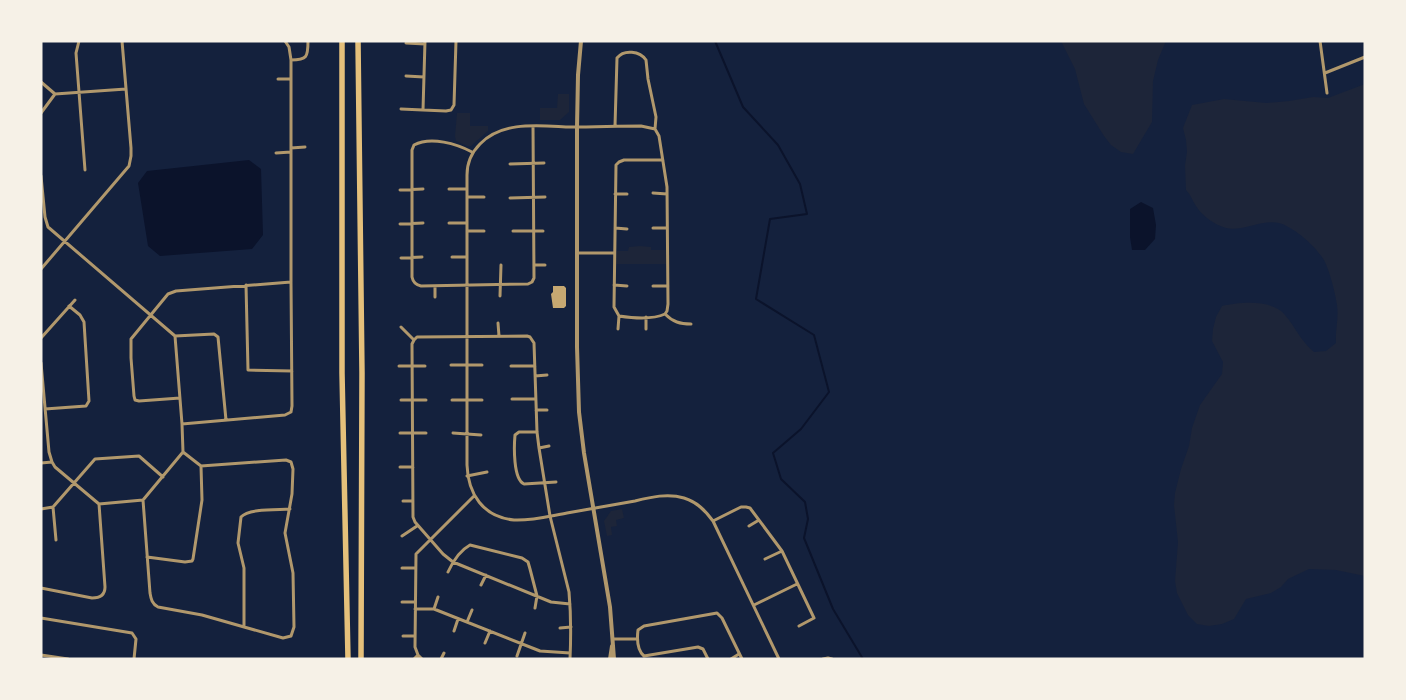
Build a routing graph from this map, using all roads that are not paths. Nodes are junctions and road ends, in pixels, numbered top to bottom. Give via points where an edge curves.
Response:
1 (79, 41) edge
2 (122, 41) edge
3 (285, 41) edge
4 (308, 41) edge
5 (342, 41) edge
6 (358, 41) edge
7 (456, 41) edge
8 (581, 41) edge
9 (1320, 41) edge
10 (406, 43) dead end
11 (425, 43) edge
12 (1365, 57) edge
13 (291, 60) junction
14 (1325, 73) junction
15 (406, 76) dead end
16 (424, 77) junction
17 (278, 79) dead end
18 (290, 79) junction
19 (41, 82) edge
20 (126, 89) junction
21 (79, 93) junction
22 (56, 94) junction
23 (1327, 94) dead end
24 (401, 110) dead end
25 (423, 110) junction
26 (41, 113) edge
27 (534, 126) junction
28 (615, 126) junction
29 (577, 127) junction
30 (655, 129) junction
31 (305, 148) dead end
32 (291, 150) junction
33 (472, 152) junction
34 (276, 153) dead end
35 (663, 160) junction
36 (534, 163) junction
37 (544, 163) dead end
38 (510, 164) dead end
39 (85, 170) dead end
40 (41, 176) edge
41 (412, 189) junction
42 (423, 189) dead end
43 (449, 189) dead end
44 (467, 189) junction
45 (400, 190) dead end
46 (615, 194) junction
47 (627, 194) dead end
48 (653, 194) dead end
49 (667, 194) junction
50 (467, 196) junction
51 (484, 197) dead end
52 (534, 197) junction
53 (545, 197) dead end
54 (510, 198) dead end
55 (412, 223) junction
56 (424, 223) dead end
57 (449, 223) dead end
58 (467, 223) junction
59 (400, 224) dead end
60 (615, 228) junction
61 (654, 228) dead end
62 (667, 228) junction
63 (627, 229) dead end
64 (467, 231) junction
65 (484, 231) dead end
66 (513, 231) dead end
67 (534, 231) junction
68 (543, 231) dead end
69 (64, 242) junction
70 (578, 253) junction
71 (614, 253) junction
72 (412, 257) junction
73 (422, 257) dead end
74 (452, 257) dead end
75 (467, 257) junction
76 (401, 258) dead end
77 (501, 265) dead end
78 (534, 265) junction
79 (545, 265) dead end
80 (41, 269) edge
81 (291, 282) junction
82 (246, 285) junction
83 (467, 285) junction
84 (500, 285) junction
85 (614, 285) junction
86 (435, 286) junction
87 (627, 286) dead end
88 (653, 286) dead end
89 (668, 286) junction
90 (435, 296) dead end
91 (500, 296) dead end
92 (75, 300) dead end
93 (69, 306) junction
94 (665, 314) junction
95 (150, 315) junction
96 (619, 316) junction
97 (646, 317) junction
98 (498, 324) dead end
99 (691, 324) dead end
100 (400, 327) dead end
101 (618, 329) dead end
102 (646, 329) dead end
103 (175, 336) junction
104 (467, 336) junction
105 (499, 336) junction
106 (41, 338) edge
107 (414, 340) junction
108 (41, 363) edge
109 (451, 365) dead end
110 (467, 365) junction
111 (482, 365) dead end
112 (399, 366) dead end
113 (413, 366) junction
114 (426, 366) dead end
115 (511, 366) dead end
116 (534, 366) junction
117 (292, 371) junction
118 (547, 375) dead end
119 (535, 376) junction
120 (180, 398) junction
121 (512, 399) dead end
122 (535, 399) junction
123 (401, 400) dead end
124 (413, 400) junction
125 (426, 400) dead end
126 (452, 400) dead end
127 (467, 400) junction
128 (482, 400) dead end
129 (45, 409) junction
130 (536, 410) junction
131 (547, 410) dead end
132 (226, 420) junction
133 (182, 424) junction
134 (537, 432) junction
135 (400, 433) dead end
136 (413, 433) junction
137 (426, 433) dead end
138 (453, 433) dead end
139 (467, 434) junction
140 (481, 435) dead end
141 (549, 446) dead end
142 (539, 448) junction
143 (183, 452) junction
144 (52, 462) junction
145 (41, 463) edge
146 (201, 466) junction
147 (400, 467) dead end
148 (413, 467) junction
149 (487, 472) dead end
150 (467, 476) junction
151 (163, 477) junction
152 (556, 482) dead end
153 (74, 483) junction
154 (545, 484) junction
155 (474, 496) junction
156 (142, 500) junction
157 (403, 501) dead end
158 (413, 501) junction
159 (99, 504) junction
160 (53, 507) junction
161 (593, 508) junction
162 (41, 509) edge
163 (290, 509) junction
164 (550, 516) junction
165 (759, 520) junction
166 (713, 521) junction
167 (417, 526) junction
168 (750, 526) dead end
169 (402, 536) dead end
170 (429, 539) junction
171 (56, 540) dead end
172 (782, 551) junction
173 (147, 557) junction
174 (765, 559) dead end
175 (453, 562) junction
176 (402, 568) dead end
177 (415, 568) junction
178 (448, 572) dead end
179 (486, 575) junction
180 (797, 584) junction
181 (481, 585) dead end
182 (41, 588) edge
183 (537, 596) junction
184 (438, 597) dead end
185 (402, 602) dead end
186 (415, 602) junction
187 (570, 604) junction
188 (754, 605) junction
189 (535, 608) dead end
190 (415, 609) junction
191 (434, 609) junction
192 (472, 610) dead end
193 (41, 618) edge
194 (458, 618) junction
195 (467, 622) junction
196 (799, 626) dead end
197 (244, 627) junction
198 (560, 628) dead end
199 (571, 628) junction
200 (454, 631) dead end
201 (490, 631) junction
202 (525, 633) dead end
203 (403, 636) dead end
204 (415, 636) junction
205 (638, 639) junction
206 (613, 641) junction
207 (485, 643) dead end
208 (521, 644) junction
209 (444, 653) dead end
210 (570, 653) junction
211 (41, 654) edge
212 (739, 654) junction
213 (418, 655) junction
214 (517, 656) dead end
215 (68, 659) edge
216 (134, 659) edge
217 (348, 659) edge
218 (361, 659) edge
219 (414, 659) edge
220 (422, 659) edge
221 (441, 659) edge
222 (570, 659) edge
223 (610, 659) edge
224 (614, 659) edge
225 (708, 659) edge
226 (731, 659) edge
227 (742, 659) edge
228 (780, 659) edge
229 (823, 659) edge
230 (832, 659) edge

1 - 21 street via 76,53
2 - 20 street
3 - 13 street
4 - 13 street via 306,57
5 - 217 highway via 342,373
6 - 218 highway
7 - 25 street via 454,107 448,111
8 - 29 street
9 - 14 street
10 - 11 street
11 - 16 street
12 - 14 street
13 - 18 street
14 - 23 street
15 - 16 street
16 - 25 street
17 - 18 street
18 - 32 street
19 - 22 street
20 - 21 street
20 - 69 street via 129,166
21 - 22 street
21 - 39 street
22 - 26 street
24 - 25 street
27 - 29 street
27 - 33 street via 503,129 483,140
27 - 36 street
28 - 29 street
28 - 30 street
28 - 30 street via 617,58 626,52 641,54 646,60 656,117
29 - 70 street
30 - 35 street
31 - 32 street
32 - 34 street
32 - 81 street
33 - 41 street via 447,142 414,145
33 - 44 street via 467,169
35 - 46 street via 619,162 615,166
35 - 49 street
36 - 37 street
36 - 38 street
36 - 52 street
40 - 69 street via 46,224
41 - 42 street
41 - 45 street
41 - 55 street
43 - 44 street
44 - 50 street
46 - 47 street
46 - 60 street
48 - 49 street
49 - 62 street
50 - 51 street
50 - 58 street
52 - 53 street
52 - 54 street
52 - 67 street
55 - 56 street
55 - 59 street
55 - 72 street
57 - 58 street
58 - 64 street
60 - 63 street
60 - 71 street
61 - 62 street
62 - 89 street
64 - 65 street
64 - 75 street
66 - 67 street
67 - 68 street
67 - 78 street
69 - 80 street
69 - 95 street
70 - 71 street
70 - 161 street via 580,412
71 - 85 street
72 - 73 street
72 - 76 street
72 - 86 street via 415,283
74 - 75 street
75 - 83 street
77 - 84 street
78 - 79 street
78 - 84 street via 534,278 530,284
81 - 82 street
81 - 117 street
82 - 95 street via 173,291
82 - 117 street via 248,370
83 - 84 street
83 - 86 street
83 - 104 street
84 - 91 street
85 - 87 street
85 - 96 street via 614,307
86 - 90 street
88 - 89 street
89 - 94 street
92 - 93 street
93 - 106 street
93 - 129 street via 84,322 90,402 86,406
94 - 97 street
94 - 99 street via 678,323
95 - 103 street
95 - 120 street via 131,339 135,400
96 - 97 street
96 - 101 street
97 - 102 street
98 - 105 street
100 - 107 street
103 - 120 street
103 - 132 street via 217,335
104 - 105 street
104 - 107 street via 419,336
104 - 110 street
105 - 116 street via 530,337 534,346
107 - 113 street
108 - 129 street
109 - 110 street
110 - 111 street
110 - 127 street
112 - 113 street
113 - 114 street
113 - 124 street
115 - 116 street
116 - 119 street
117 - 132 street via 292,410 289,414
118 - 119 street
119 - 122 street
120 - 133 street
121 - 122 street
122 - 130 street
123 - 124 street
124 - 125 street
124 - 136 street
126 - 127 street
127 - 128 street
127 - 139 street
129 - 144 street
130 - 131 street
130 - 134 street
132 - 133 street
133 - 143 street
134 - 142 street
134 - 154 street via 515,435 514,459 521,483
135 - 136 street
136 - 137 street
136 - 148 street
138 - 139 street
139 - 140 street
139 - 150 street
141 - 142 street
142 - 154 street
143 - 146 street
143 - 151 street
144 - 145 street
144 - 153 street
146 - 163 street via 288,460 292,469
146 - 173 street via 202,500 192,561
147 - 148 street
148 - 158 street
149 - 150 street
150 - 155 street
151 - 153 street via 139,456 106,458 95,460
151 - 156 street
152 - 154 street
153 - 159 street
153 - 160 street
154 - 164 street
155 - 164 street via 485,508 504,518 519,520
155 - 170 street
156 - 159 street
156 - 173 street
157 - 158 street
158 - 167 street via 413,517
159 - 182 street via 104,592 92,598
160 - 162 street
160 - 171 street
161 - 164 street
161 - 166 street via 675,496 698,504
161 - 206 street
163 - 197 street via 251,512 241,517 238,543 244,568
163 - 197 street via 285,533 294,573 293,631 291,636 282,638
164 - 187 street
165 - 166 street via 745,506
165 - 168 street
165 - 172 street
166 - 188 street
167 - 169 street
167 - 170 street
170 - 175 street
170 - 177 street via 416,554
172 - 174 street
172 - 180 street
173 - 197 street via 151,598 155,606
175 - 178 street
175 - 179 street
175 - 183 street via 472,545 522,558 529,564
176 - 177 street
177 - 186 street
179 - 181 street
179 - 183 street
180 - 188 street
180 - 196 street via 814,618
183 - 187 street
183 - 189 street
184 - 191 street
185 - 186 street
186 - 190 street
187 - 199 street
188 - 228 street
190 - 191 street
190 - 204 street
191 - 194 street
192 - 195 street
193 - 216 street via 133,634 136,637
194 - 195 street
194 - 200 street
195 - 201 street
198 - 199 street
199 - 210 street
201 - 207 street
201 - 208 street
202 - 208 street
203 - 204 street
204 - 213 street
205 - 206 street
205 - 212 street via 638,630 644,626 717,614
205 - 225 street via 644,656 698,647
206 - 223 street
206 - 224 street
208 - 210 street via 540,651
208 - 214 street
209 - 221 street
210 - 222 street
211 - 215 street
212 - 226 street
212 - 227 street
213 - 219 street
213 - 220 street
229 - 230 street

